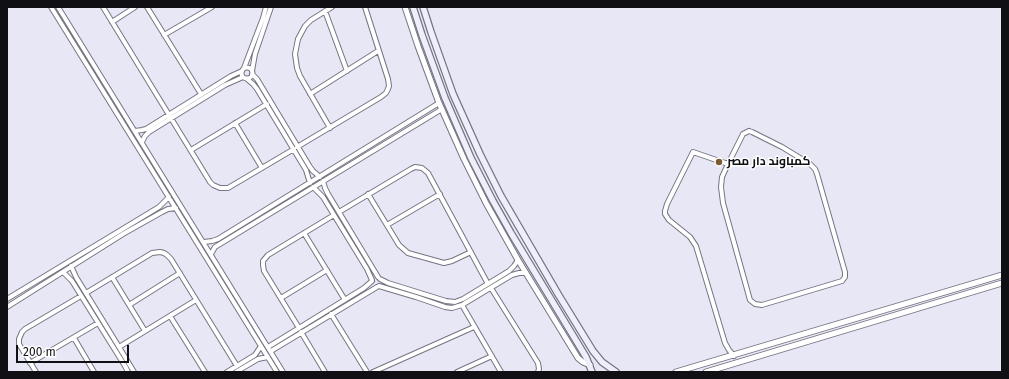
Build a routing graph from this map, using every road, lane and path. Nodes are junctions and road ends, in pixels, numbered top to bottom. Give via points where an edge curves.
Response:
1 (51, 7) edge
2 (58, 7) edge
3 (103, 7) edge
4 (135, 7) edge
5 (147, 7) edge
6 (212, 7) edge
7 (266, 7) edge
8 (271, 7) edge
9 (332, 7) edge
10 (365, 7) edge
11 (405, 7) edge
12 (413, 7) edge
13 (423, 7) edge
14 (325, 11) junction
15 (112, 22) junction
16 (431, 32) junction
17 (164, 35) junction
18 (422, 35) junction
19 (437, 48) junction
20 (378, 52) junction
21 (428, 52) junction
22 (94, 65) junction
23 (89, 68) junction
24 (243, 70) junction
25 (347, 71) junction
26 (252, 72) junction
27 (242, 77) junction
28 (247, 79) junction
29 (201, 94) junction
30 (310, 94) junction
31 (266, 104) junction
32 (439, 104) junction
33 (442, 109) junction
34 (170, 116) junction
35 (235, 123) junction
36 (330, 128) junction
37 (135, 131) junction
38 (142, 142) junction
39 (296, 148) junction
40 (191, 150) junction
41 (728, 164) junction
42 (262, 168) junction
43 (320, 177) junction
44 (323, 181) junction
45 (310, 183) junction
46 (313, 187) junction
47 (368, 194) junction
48 (440, 194) junction
49 (168, 196) junction
50 (284, 202) junction
51 (176, 208) junction
52 (184, 210) junction
53 (339, 212) junction
54 (179, 213) junction
55 (334, 215) junction
56 (387, 225) junction
57 (120, 230) junction
58 (229, 232) junction
59 (304, 233) junction
60 (123, 234) junction
61 (232, 236) junction
62 (204, 242) junction
63 (471, 252) junction
64 (211, 254) junction
65 (518, 260) junction
66 (71, 266) junction
67 (327, 270) junction
68 (63, 272) junction
69 (180, 273) junction
70 (526, 273) junction
71 (1002, 275) edge
72 (112, 277) junction
73 (379, 278) junction
74 (372, 281) junction
75 (1002, 283) edge
76 (230, 284) junction
77 (378, 286) junction
78 (490, 286) junction
79 (225, 287) junction
80 (86, 293) junction
81 (81, 296) junction
82 (8, 297) edge
83 (281, 298) junction
84 (196, 300) junction
85 (345, 300) junction
86 (129, 305) junction
87 (462, 305) junction
88 (7, 307) edge
89 (331, 314) junction
90 (170, 316) junction
91 (98, 323) junction
92 (474, 326) junction
93 (298, 328) junction
94 (145, 331) junction
95 (301, 332) junction
96 (74, 338) junction
97 (261, 346) junction
98 (119, 347) junction
99 (268, 347) junction
100 (271, 351) junction
101 (492, 356) junction
102 (734, 356) junction
103 (268, 357) junction
104 (30, 363) junction
105 (590, 365) junction
106 (239, 370) edge
107 (36, 372) edge
108 (93, 372) edge
109 (128, 372) edge
110 (134, 372) edge
111 (205, 372) edge
112 (227, 372) edge
113 (277, 372) edge
114 (283, 372) edge
115 (325, 372) edge
116 (366, 372) edge
117 (373, 372) edge
118 (457, 372) edge
119 (501, 372) edge
120 (538, 372) edge
121 (592, 372) edge
122 (616, 372) edge
123 (676, 372) edge
124 (706, 372) edge

1 - 23 street
2 - 22 street
3 - 15 street
4 - 15 street
5 - 17 street
6 - 17 street
7 - 24 street
8 - 26 street via 255,54
9 - 14 street
10 - 20 street
11 - 32 street
12 - 18 main road
13 - 16 main road
14 - 25 street
14 - 30 street via 305,26 296,46 296,68
15 - 34 street
16 - 18 main road via 427,36
16 - 19 main road
17 - 29 street
18 - 21 main road
19 - 21 main road via 431,48
19 - 122 main road via 456,100 501,196 596,355
20 - 25 street
20 - 36 street via 389,82 388,89 381,97
21 - 105 main road via 450,110 493,201
22 - 23 street
22 - 37 street
23 - 49 street
24 - 26 street via 249,68
24 - 27 street
24 - 29 street
25 - 30 street
26 - 28 street
26 - 39 street
27 - 28 street
27 - 34 street
28 - 31 street via 255,86
29 - 34 street
30 - 36 street
31 - 35 street
31 - 39 street
32 - 33 street
32 - 43 street
33 - 44 street
33 - 65 street via 486,203
34 - 37 street via 146,129
34 - 38 street via 147,134
34 - 40 street
35 - 40 street
35 - 42 street
36 - 39 street
37 - 38 street
38 - 52 street
39 - 42 street
39 - 43 street
39 - 45 street
40 - 42 street via 210,182 216,187 228,188
41 - 41 street via 722,177 721,198 749,297 755,304 837,282 845,277 813,167 750,131 743,134
41 - 102 street via 693,152 667,204 665,214 696,246 725,343
43 - 45 street
44 - 46 street
44 - 53 street
45 - 50 street
46 - 50 street
46 - 55 street via 321,194
47 - 48 street via 418,167 428,173
47 - 53 street
47 - 56 street
48 - 56 street
48 - 63 street
49 - 51 street
49 - 57 street via 158,207
50 - 58 street
50 - 61 street
51 - 54 street
51 - 60 street via 165,210
52 - 54 street
52 - 62 street
53 - 73 street
54 - 79 street
55 - 59 street
55 - 74 street
56 - 63 street via 399,245 408,253 444,263
57 - 60 street
57 - 82 street
58 - 61 street
58 - 62 street via 215,240
59 - 67 street
59 - 83 street via 268,255 263,261 264,271
60 - 66 street
61 - 64 street via 218,245
62 - 64 street
63 - 78 street
64 - 76 street
65 - 70 street
65 - 78 street
66 - 68 street
66 - 80 street
67 - 83 street
67 - 85 street
68 - 81 street
68 - 88 street
69 - 72 street via 170,257 156,252
69 - 84 street
69 - 86 street
70 - 78 street via 512,275
70 - 105 street via 578,358
71 - 102 street
72 - 80 street
72 - 86 street
73 - 74 street via 375,277
73 - 77 street via 381,283
73 - 78 street via 452,302
74 - 77 street via 374,286
74 - 85 street
75 - 124 street
76 - 79 street
76 - 99 street
77 - 87 street via 445,307 455,308
77 - 89 street
78 - 87 street
78 - 120 street via 538,363
79 - 97 street
80 - 98 street
81 - 91 street
81 - 104 street via 22,332 19,344
83 - 93 street
84 - 90 street
84 - 106 street
85 - 93 street
86 - 94 street
87 - 92 street
89 - 95 street
89 - 116 street
90 - 94 street
90 - 111 street
91 - 96 street
91 - 109 street
92 - 101 street
92 - 117 street
93 - 99 street
94 - 98 street
95 - 100 street
95 - 115 street
96 - 104 street
96 - 108 street
97 - 103 street
97 - 106 street
98 - 110 street
99 - 100 street
100 - 114 street
101 - 118 street
101 - 119 street
102 - 123 street
103 - 106 street via 258,359
103 - 113 street
104 - 107 street
105 - 121 main road
106 - 112 street

